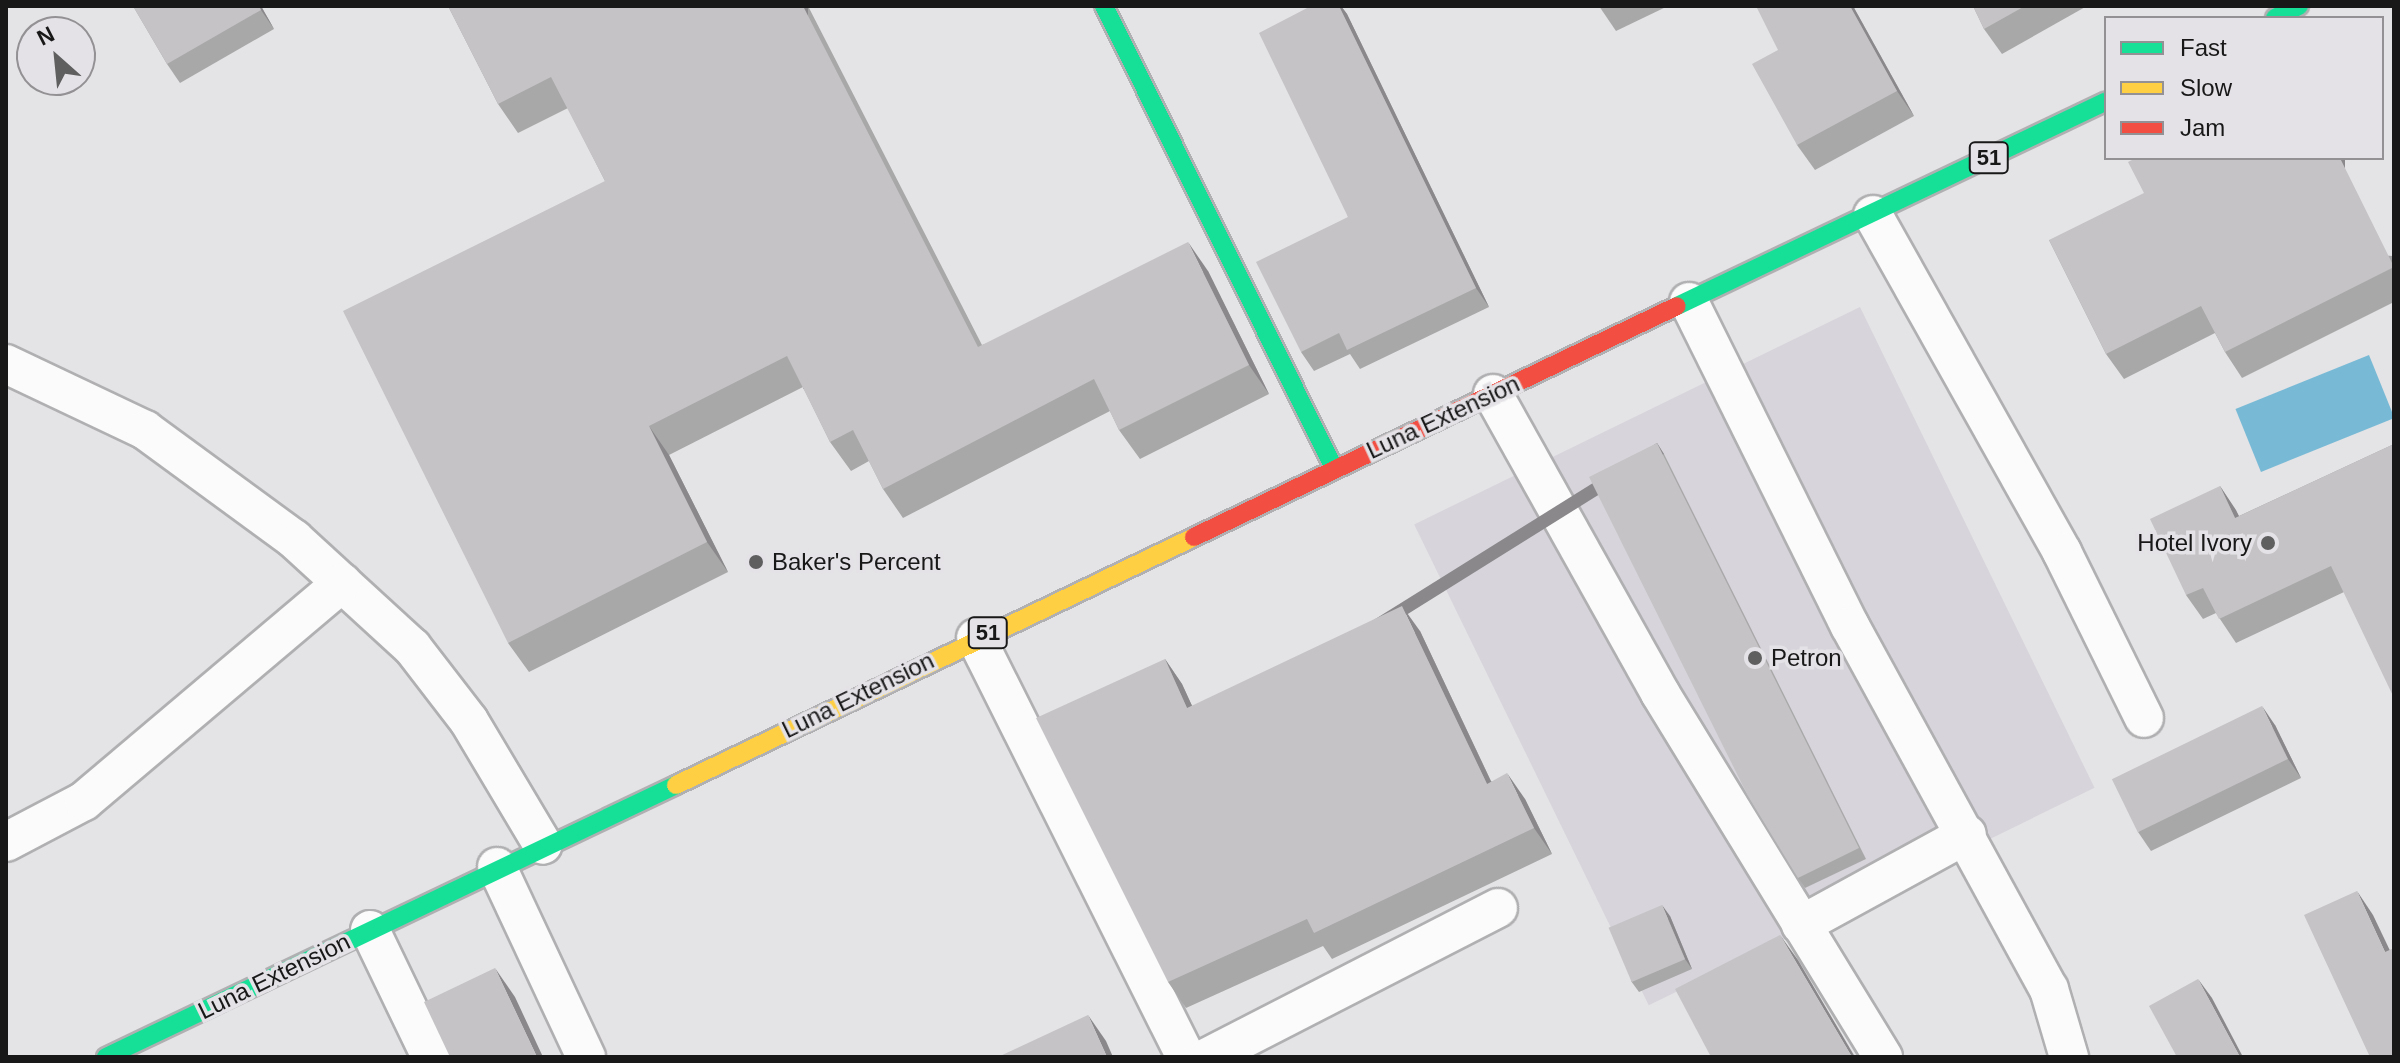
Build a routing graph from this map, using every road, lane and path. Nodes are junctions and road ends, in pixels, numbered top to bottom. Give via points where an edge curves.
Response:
1 (1104, 6) edge
2 (2299, 6) edge
3 (2279, 16) edge
4 (2104, 102) edge
5 (1873, 215) junction
6 (1689, 302) junction
7 (6, 364) edge
8 (1493, 394) junction
9 (1334, 468) junction
10 (342, 583) junction
11 (976, 638) junction
12 (2144, 718) dead end
13 (1967, 834) junction
14 (6, 842) edge
15 (543, 845) junction
16 (497, 867) junction
17 (1498, 908) dead end
18 (1801, 925) junction
19 (370, 930) junction
20 (106, 1057) edge
21 (431, 1057) edge
22 (586, 1057) edge
23 (1186, 1057) edge
24 (1208, 1057) edge
25 (1883, 1057) edge
26 (2069, 1057) edge

1 - 9 main road
2 - 3 main road
4 - 5 main road, 51
5 - 6 main road, Luna Extension / 51
5 - 12 lane via 2062,552
6 - 8 main road, Luna Extension / 51
6 - 13 lane via 1850,626
7 - 10 lane via 145,430
8 - 9 main road, Luna Extension / 51
8 - 18 lane via 1660,693
9 - 11 main road, Luna Extension / 51
10 - 14 lane via 84,801
10 - 15 lane via 441,684
11 - 15 main road, Luna Extension / 51
11 - 23 lane
13 - 18 lane
13 - 26 lane via 2064,1022
15 - 16 main road, Luna Extension / 51
16 - 19 main road, Luna Extension / 51
16 - 22 lane
17 - 24 lane
18 - 25 lane
19 - 20 main road, Luna Extension / 51
19 - 21 lane

